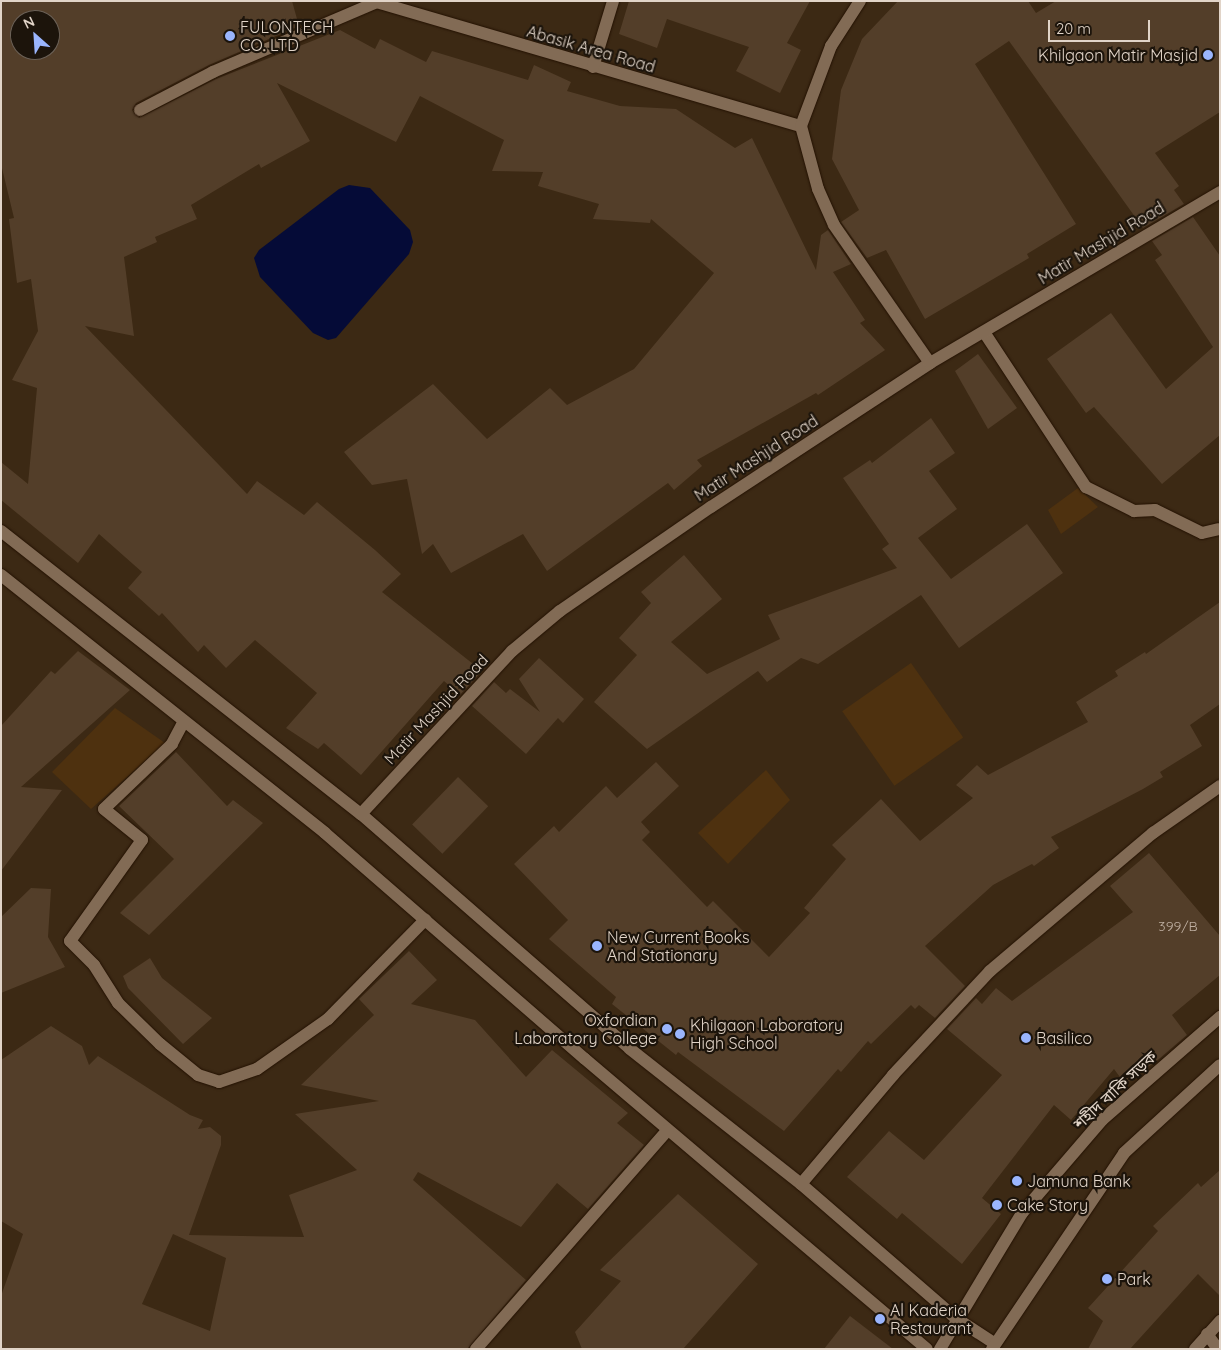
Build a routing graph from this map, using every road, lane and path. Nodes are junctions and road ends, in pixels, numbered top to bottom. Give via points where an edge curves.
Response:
1 (613, 1) edge
2 (860, 1) edge
3 (375, 2) edge
4 (593, 67) junction
5 (140, 110) dead end
6 (801, 126) junction
7 (1218, 196) edge
8 (984, 332) junction
9 (930, 363) junction
10 (1219, 529) edge
11 (1, 531) edge
12 (1, 575) edge
13 (184, 721) junction
14 (1220, 786) edge
15 (361, 814) junction
16 (425, 920) junction
17 (1220, 1017) edge
18 (1220, 1065) edge
19 (668, 1130) junction
20 (801, 1184) junction
21 (957, 1319) junction
22 (1220, 1321) edge
23 (1207, 1334) junction
24 (993, 1346) edge
25 (476, 1349) edge
26 (927, 1349) edge
27 (940, 1349) edge
28 (1195, 1349) edge
29 (1218, 1349) edge

1 - 4 street
2 - 6 street via 831,46
3 - 4 street, Abasik Area Road
3 - 5 street via 213,72
4 - 6 street, Abasik Area Road
6 - 9 street via 818,190 834,226
7 - 8 street, Matir Mashjid Road
8 - 9 street, Matir Mashjid Road
8 - 10 street via 1086,487 1134,511 1155,510 1202,533
9 - 15 street, Matir Mashjid Road via 560,611 512,651
11 - 15 street
12 - 13 street
13 - 16 street via 325,833
13 - 16 street via 172,744 104,809 142,840 70,941 94,965 118,1003 160,1044 198,1075 219,1082 257,1069 328,1019
14 - 20 street via 1153,833 990,971 893,1075
15 - 20 street via 630,1049
16 - 19 street
17 - 21 street, শহীদ বাকি সড়ক via 1096,1127 1022,1213
18 - 24 street via 1124,1153
19 - 25 street
19 - 26 street
20 - 21 street
21 - 24 street
21 - 27 street, শহীদ বাকি সড়ক
22 - 23 street
23 - 28 street
23 - 29 street

